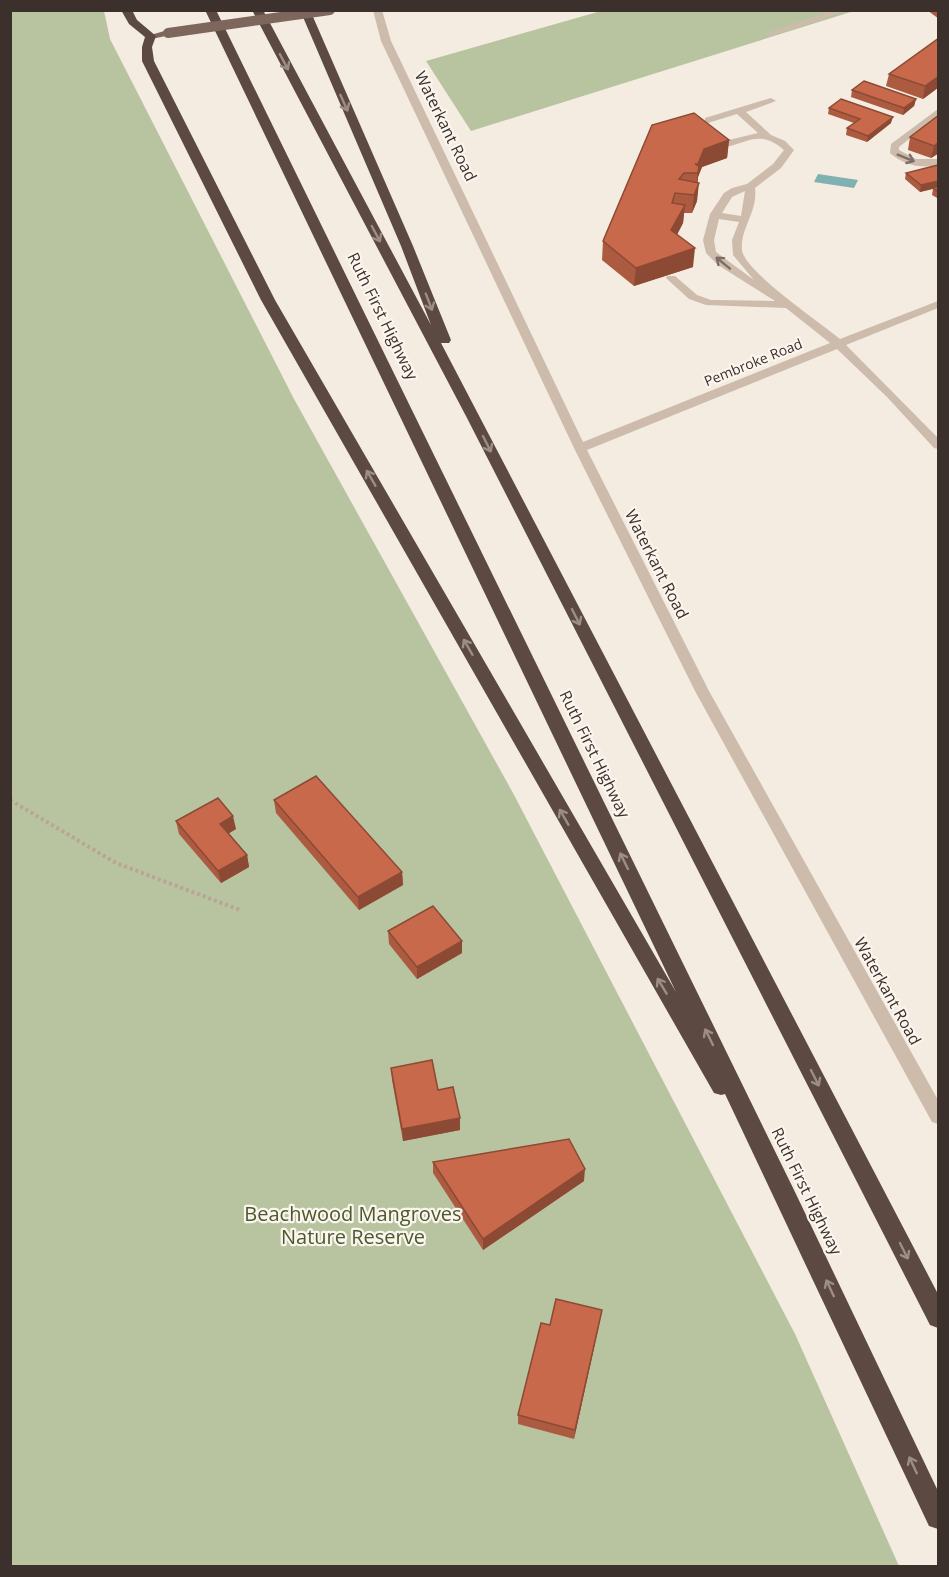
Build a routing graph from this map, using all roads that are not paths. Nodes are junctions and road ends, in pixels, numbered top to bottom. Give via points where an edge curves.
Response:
1 (126, 10) edge
2 (210, 10) edge
3 (257, 10) edge
4 (305, 10) edge
5 (330, 10) edge
6 (377, 10) edge
7 (845, 10) edge
8 (768, 34) dead end
9 (152, 36) junction
10 (771, 101) dead end
11 (738, 110) junction
12 (939, 112) edge
13 (708, 120) dead end
14 (766, 135) junction
15 (719, 145) edge
16 (939, 162) edge
17 (750, 187) junction
18 (717, 215) junction
19 (747, 220) junction
20 (671, 278) edge
21 (773, 293) junction
22 (789, 304) junction
23 (939, 304) edge
24 (839, 344) junction
25 (474, 418) junction
26 (939, 445) edge
27 (580, 448) junction
28 (939, 1116) edge
29 (788, 1199) junction
30 (939, 1317) edge
31 (939, 1517) edge

1 - 9 highway
29 -> 2 highway, Ruth First Highway
3 -> 25 highway, Ruth First Highway
4 -> 25 highway via 407,246
5 - 9 main road, bridge
6 - 27 street, Waterkant Road via 387,41
7 - 8 street
29 -> 9 highway via 268,300 148,61 147,47
10 - 11 street
11 - 13 street
11 - 14 street
12 -> 16 street via 894,146 894,151 904,159 926,164
14 - 15 street
14 - 17 street via 789,150 777,166
17 - 18 street via 729,194
17 - 19 street
18 - 19 street
21 -> 18 street via 744,279 711,253 708,235
19 - 21 street via 736,246 739,256
20 - 22 street via 693,297 710,303
21 - 22 street
22 - 24 street
23 - 24 street, Pembroke Road
24 - 26 street
24 - 27 street, Pembroke Road
25 -> 30 highway, Ruth First Highway
27 - 28 street, Waterkant Road via 702,691
31 -> 29 highway, Ruth First Highway

